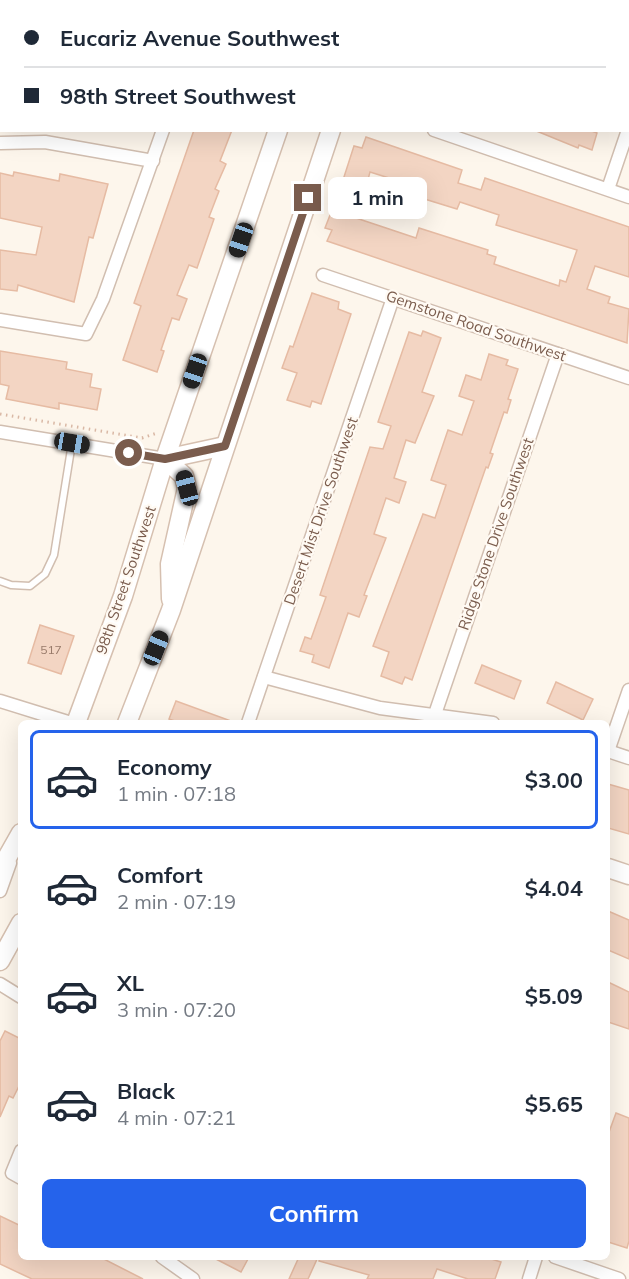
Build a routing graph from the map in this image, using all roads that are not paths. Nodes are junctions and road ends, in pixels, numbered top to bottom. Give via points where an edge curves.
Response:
1 (162, 132) edge
2 (277, 132) edge
3 (330, 132) edge
4 (443, 132) edge
5 (628, 132) edge
6 (0, 143) edge
7 (153, 161) junction
8 (608, 189) junction
9 (629, 197) edge
10 (323, 274) dead end
11 (393, 298) junction
12 (0, 320) edge
13 (558, 354) junction
14 (629, 378) edge
15 (0, 432) edge
16 (72, 443) junction
17 (225, 446) junction
18 (165, 459) junction
19 (0, 581) edge
20 (171, 610) junction
21 (264, 677) junction
22 (629, 690) edge
23 (0, 701) edge
24 (435, 714) junction
25 (60, 720) edge
26 (77, 720) edge
27 (128, 720) edge
28 (249, 720) edge
29 (474, 720) edge
30 (610, 745) edge
31 (610, 752) edge
32 (629, 758) edge
33 (18, 839) edge
34 (18, 842) edge
35 (610, 869) edge
36 (0, 870) edge
37 (629, 875) edge
38 (0, 891) edge
39 (18, 928) edge
40 (0, 961) edge
41 (0, 984) edge
42 (18, 995) edge
43 (170, 1260) edge
44 (535, 1260) edge
45 (564, 1260) edge
46 (193, 1279) edge
47 (529, 1279) edge
48 (620, 1279) edge

1 - 7 street
2 - 18 main road, 98th Street Southwest
3 - 17 main road
4 - 8 street
5 - 8 street
6 - 7 street via 45,142
7 - 12 street via 103,299 86,334
8 - 9 street
10 - 11 street, Gemstone Road Southwest
11 - 13 street, Gemstone Road Southwest
11 - 21 street, Desert Mist Drive Southwest
13 - 14 street, Gemstone Road Southwest
13 - 24 street, Ridge Stone Drive Southwest
15 - 16 street
16 - 18 street
16 - 19 lane via 54,555 45,574 30,586
17 - 18 main road
17 - 20 main road
18 - 20 main road via 184,476 187,488 170,564
18 - 26 main road, 98th Street Southwest via 123,596
20 - 27 main road
21 - 24 street via 380,708
21 - 28 street, Desert Mist Drive Southwest
22 - 30 street
23 - 25 street
24 - 29 street
31 - 32 street
33 - 36 main road
34 - 38 street
35 - 37 main road
39 - 40 main road
41 - 42 street
43 - 46 street
44 - 47 street
45 - 48 street

